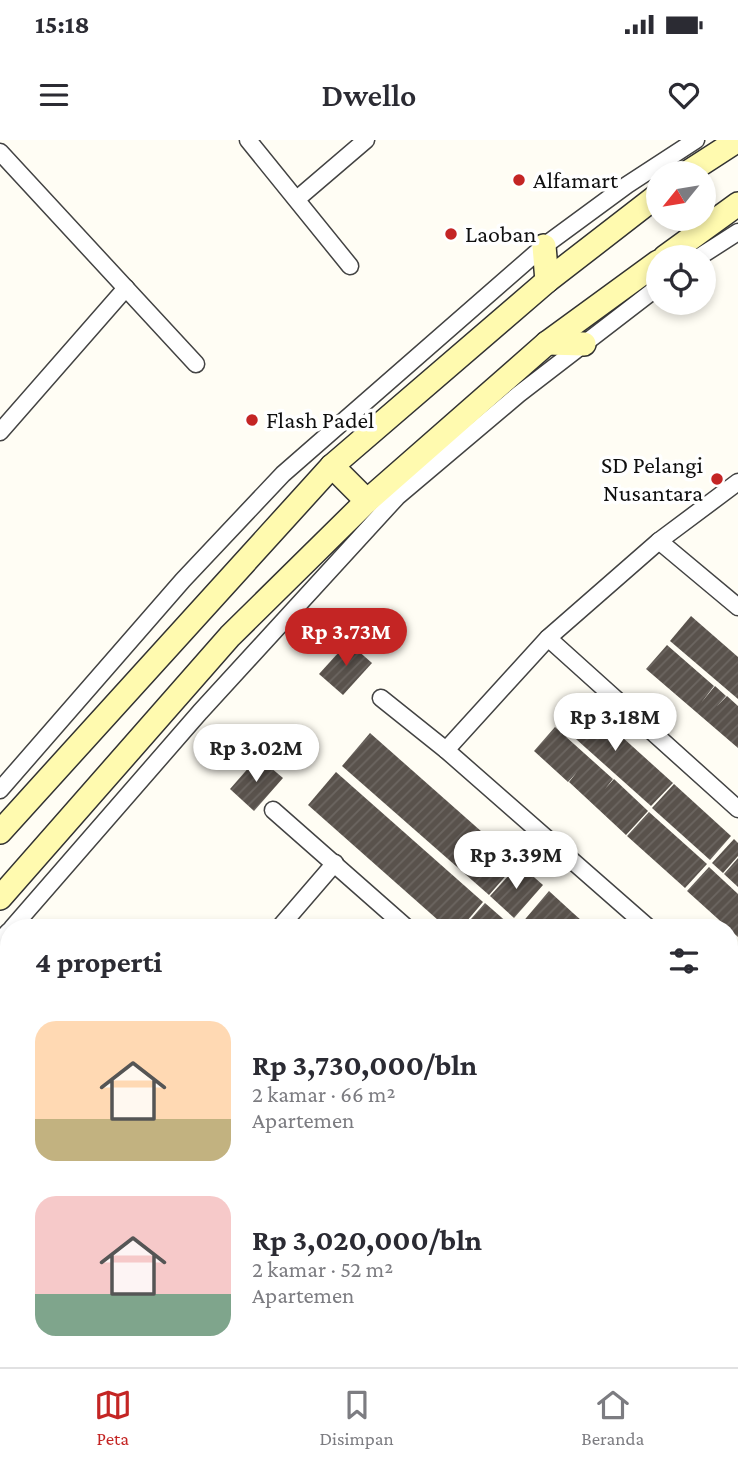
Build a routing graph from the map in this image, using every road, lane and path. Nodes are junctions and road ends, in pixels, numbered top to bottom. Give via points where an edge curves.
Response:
1 (248, 140) edge
2 (366, 140) edge
3 (696, 140) edge
4 (738, 140) edge
5 (0, 152) edge
6 (706, 161) edge
7 (297, 199) junction
8 (646, 204) edge
9 (738, 204) edge
10 (738, 233) edge
11 (682, 245) edge
12 (544, 246) junction
13 (716, 247) edge
14 (349, 266) dead end
15 (646, 271) edge
16 (547, 281) junction
17 (126, 288) junction
18 (646, 295) edge
19 (547, 343) junction
20 (584, 344) junction
21 (197, 364) dead end
22 (2, 423) edge
23 (332, 466) junction
24 (738, 482) edge
25 (367, 501) junction
26 (659, 541) junction
27 (738, 607) edge
28 (548, 638) junction
29 (381, 698) dead end
30 (446, 750) junction
31 (0, 790) edge
32 (738, 809) edge
33 (273, 810) dead end
34 (0, 832) edge
35 (335, 863) junction
36 (0, 898) edge
37 (19, 919) edge
38 (287, 919) edge
39 (397, 919) edge
40 (639, 919) edge

1 - 7 street
2 - 7 street
3 - 12 street
4 - 6 street
5 - 17 street
7 - 14 street
8 - 16 street
9 - 11 street
10 - 13 street
12 - 16 street
12 - 31 street via 283,474 183,580
15 - 19 street
16 - 23 street
17 - 21 street
17 - 22 street
18 - 20 street
19 - 20 street
19 - 25 street
20 - 37 street via 397,497 209,701
23 - 25 street
23 - 34 street
24 - 26 street
25 - 36 street via 230,636
26 - 27 street
26 - 28 street
28 - 30 street
28 - 32 street
29 - 30 street
30 - 40 street
33 - 35 street
35 - 38 street
35 - 39 street

